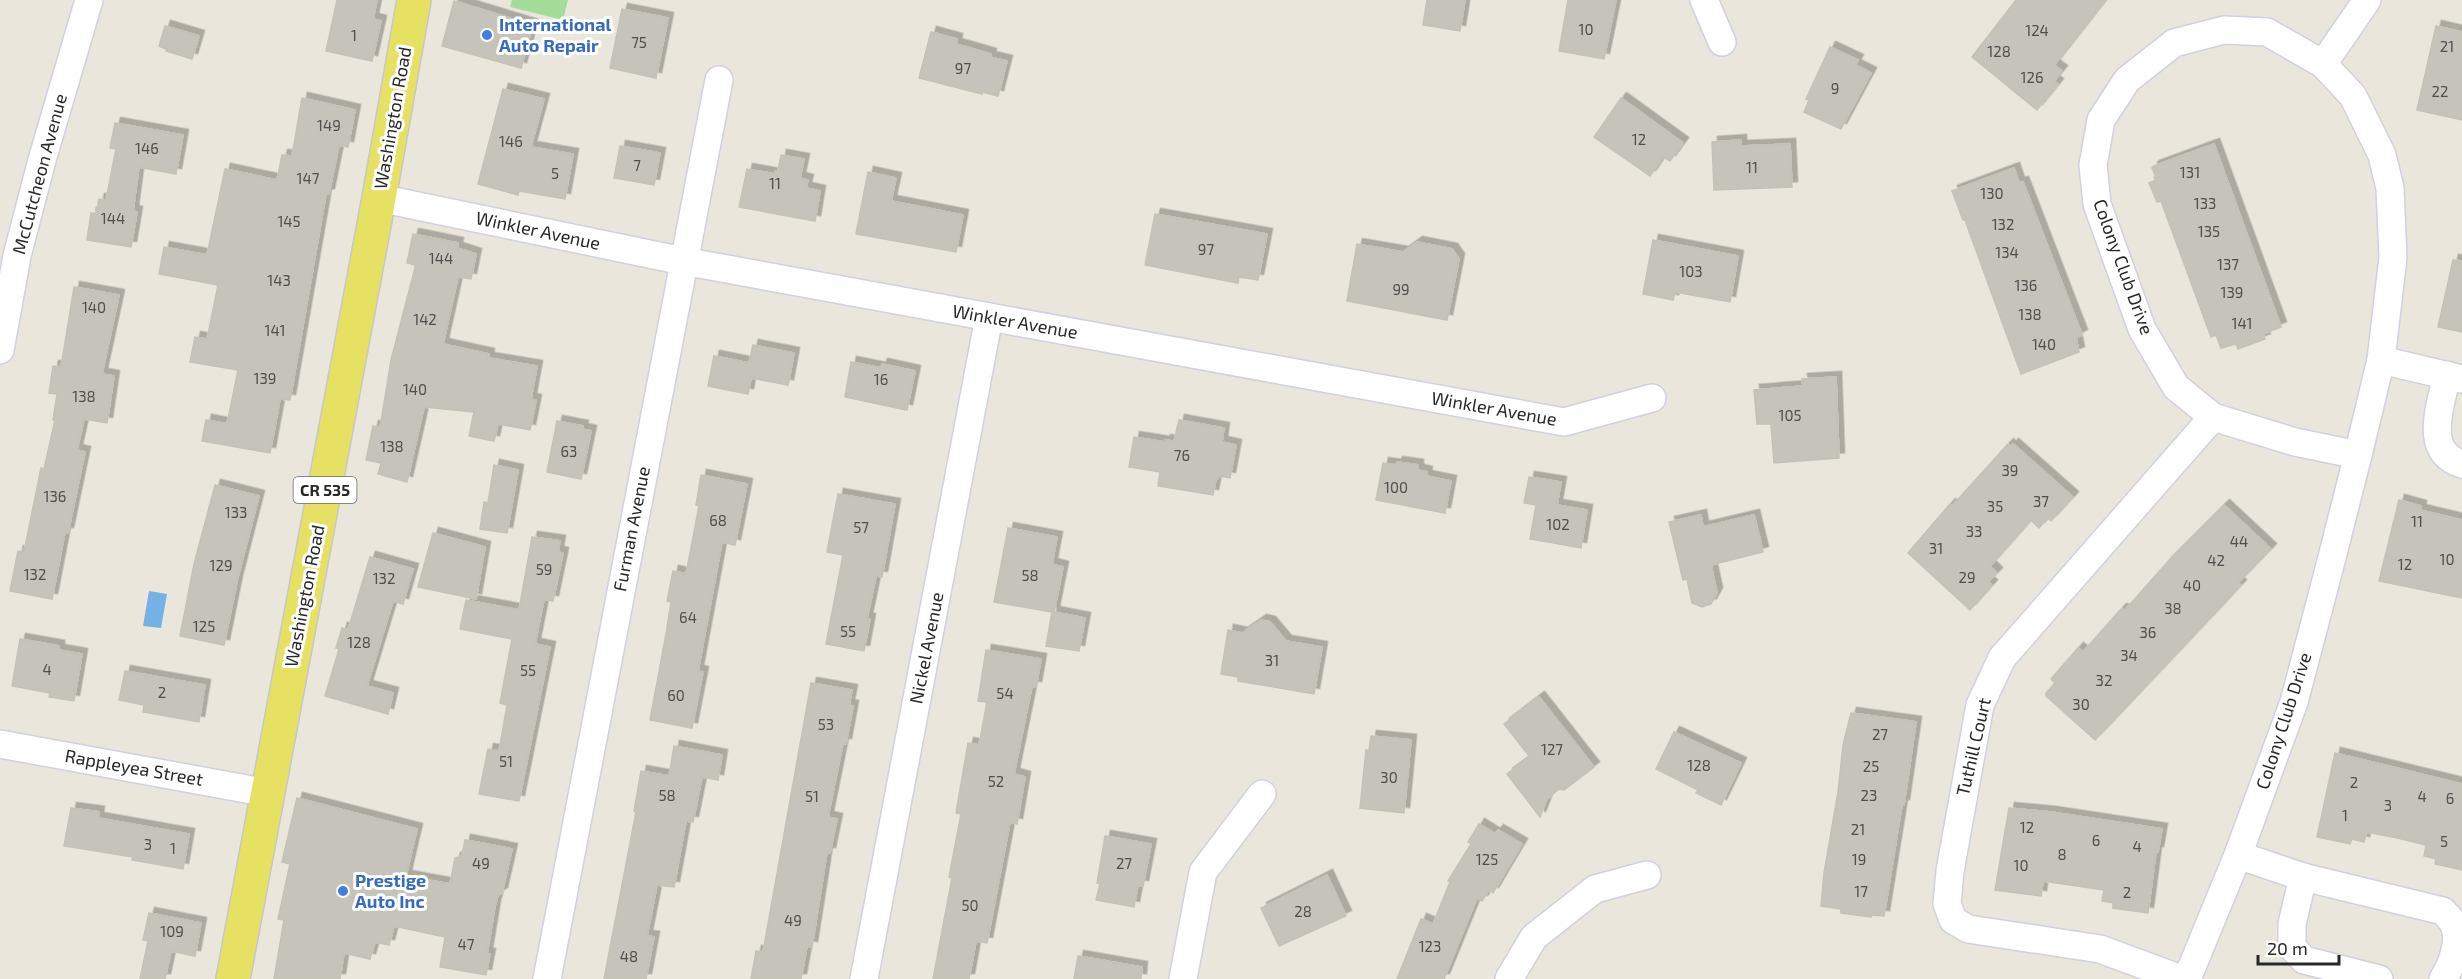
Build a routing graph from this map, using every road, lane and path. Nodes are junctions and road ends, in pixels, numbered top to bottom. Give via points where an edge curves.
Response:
1 (89, 0) edge
2 (414, 0) edge
3 (1704, 0) edge
4 (2367, 0) edge
5 (1722, 42) dead end
6 (2323, 64) junction
7 (719, 80) dead end
8 (379, 198) junction
9 (9, 254) edge
10 (682, 261) junction
11 (988, 318) junction
12 (0, 350) edge
13 (2381, 360) junction
14 (2455, 377) edge
15 (1652, 398) dead end
16 (2213, 417) junction
17 (2358, 455) junction
18 (2462, 464) edge
19 (0, 744) edge
20 (268, 793) junction
21 (1262, 794) dead end
22 (2238, 855) junction
23 (1647, 875) dead end
24 (2303, 877) junction
25 (233, 979) edge
26 (547, 979) edge
27 (864, 979) edge
28 (1184, 979) edge
29 (1509, 979) edge
30 (2181, 979) edge
31 (2187, 979) edge
32 (2379, 979) edge
33 (2443, 979) edge

1 - 9 street, McCutcheon Avenue via 42,160
2 - 8 main road, Washington Road / CR 535
3 - 5 street
4 - 6 street
6 - 13 street, Colony Club Drive via 2353,96 2382,155 2390,188 2393,257
6 - 16 street, Colony Club Drive via 2267,32 2224,30 2174,44 2127,80 2101,120 2093,165 2097,204 2142,329 2176,387
7 - 10 street, Furman Avenue
8 - 10 street, Winkler Avenue
8 - 20 main road, Washington Road / CR 535
9 - 12 street, McCutcheon Avenue
10 - 11 street, Winkler Avenue
10 - 26 street, Furman Avenue
11 - 15 street, Winkler Avenue via 1564,422
11 - 27 street, Nickel Avenue
13 - 14 street
13 - 17 street, Colony Club Drive
14 - 18 street via 2436,437 2442,451 2453,462
16 - 17 street, Colony Club Drive via 2295,442
16 - 30 street, Tuthill Court via 2002,658 1980,705 1947,904 1953,920 1968,929 2100,949
17 - 22 street, Colony Club Drive via 2294,702
19 - 20 street, Rappleyea Street
20 - 25 main road, Washington Road / CR 535
21 - 28 street via 1203,872
22 - 24 street
22 - 31 street, Colony Club Drive
23 - 29 street via 1595,889 1534,938
24 - 32 street via 2292,924 2292,947 2304,960
24 - 33 street via 2443,911 2454,924 2456,943 2451,967

